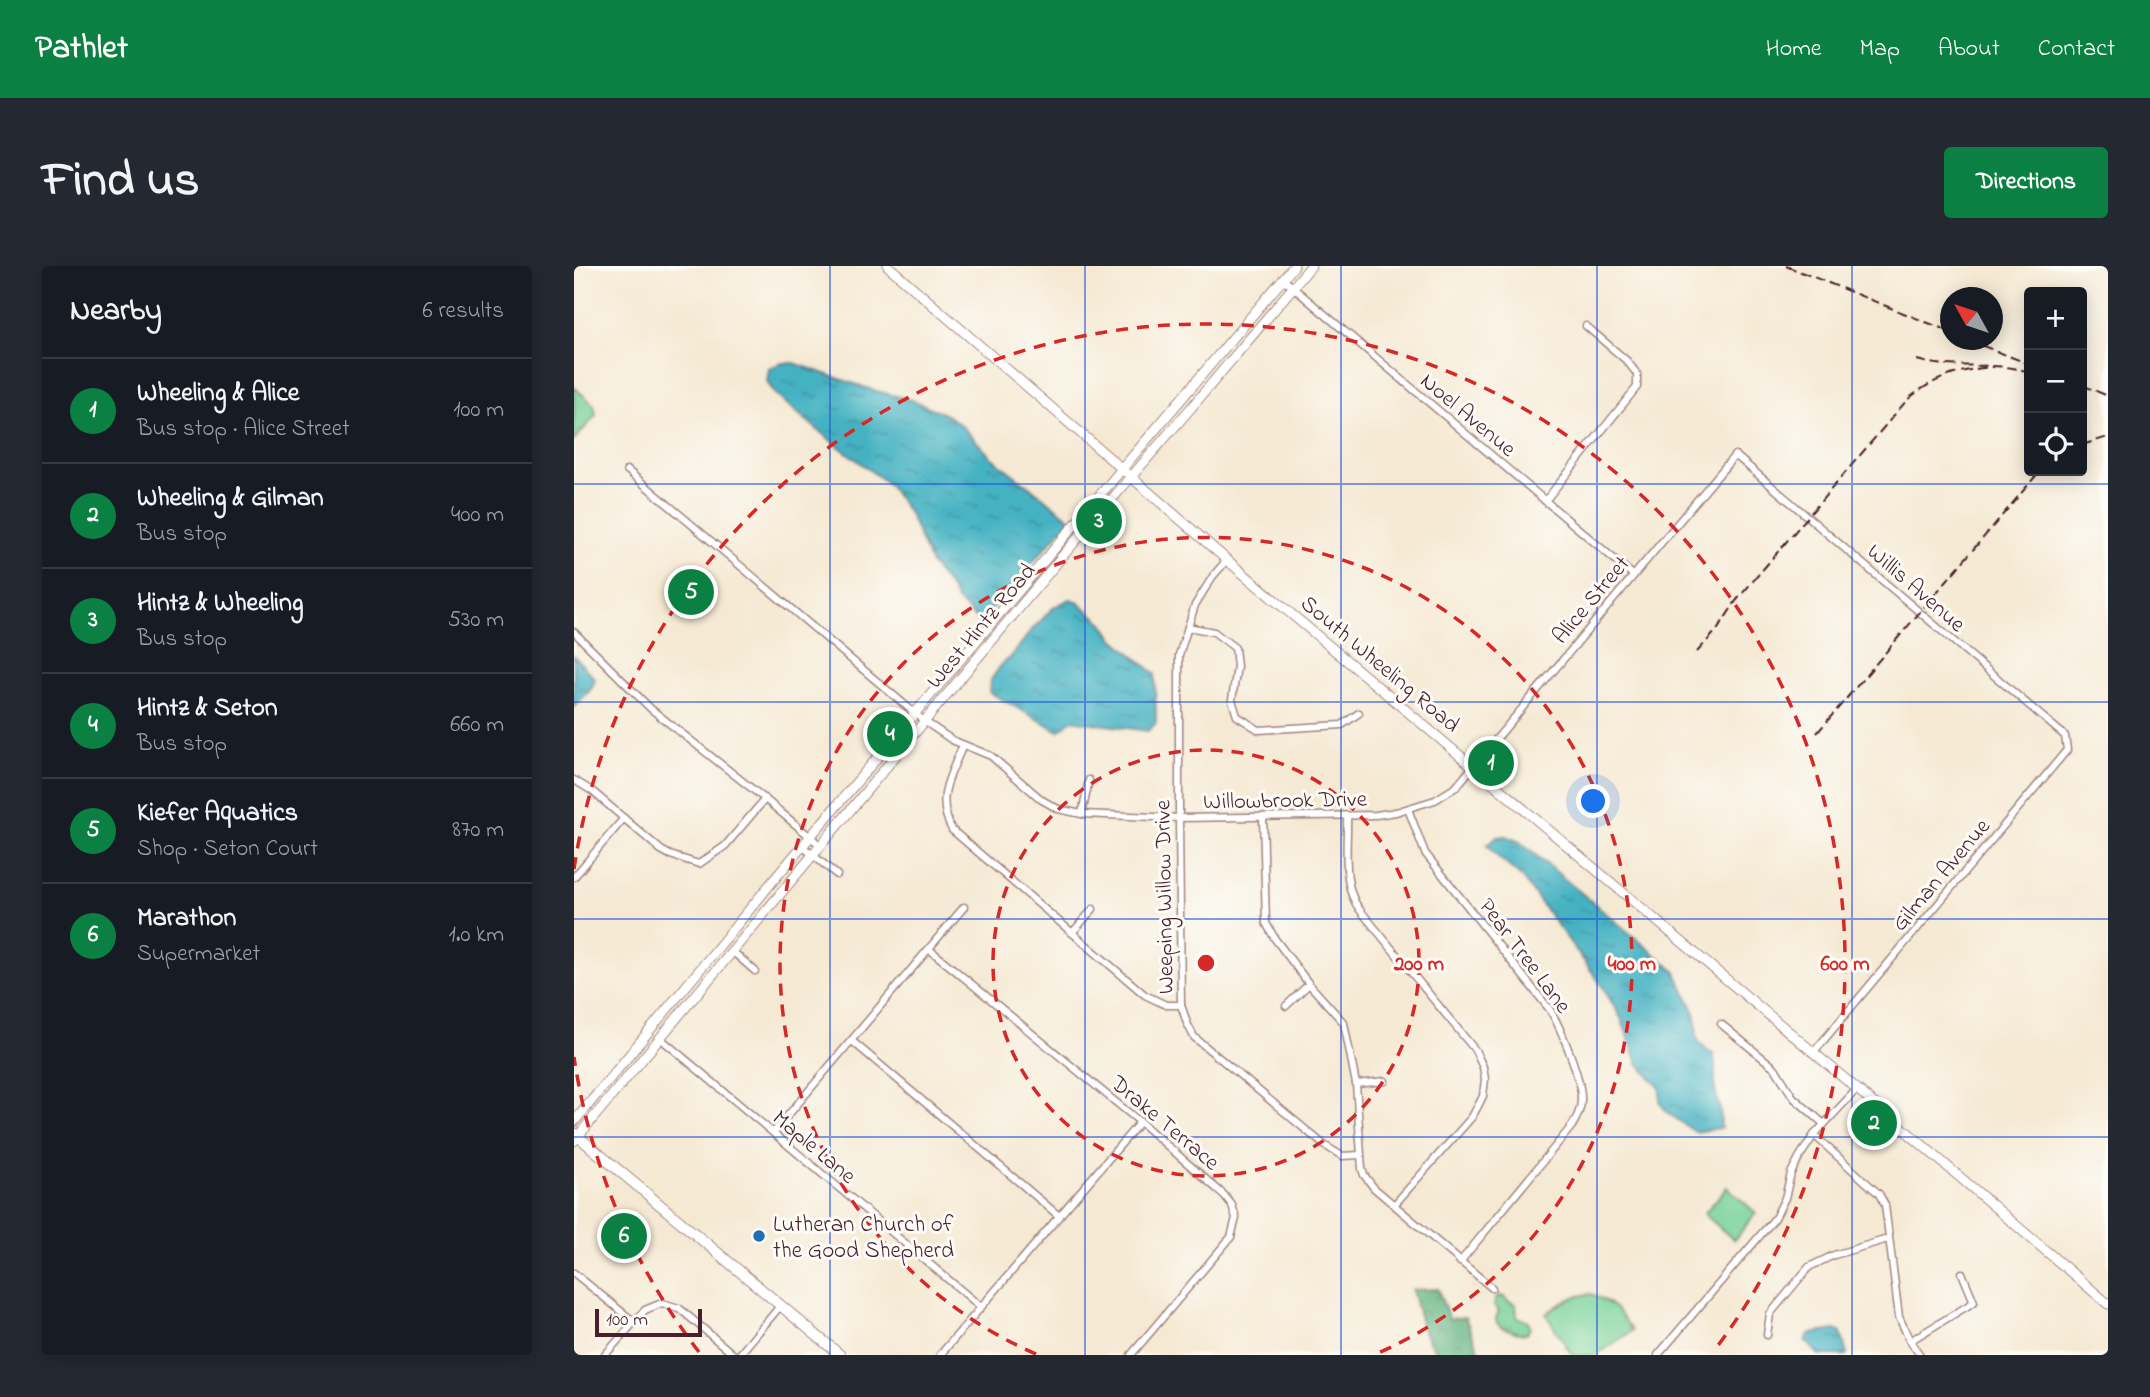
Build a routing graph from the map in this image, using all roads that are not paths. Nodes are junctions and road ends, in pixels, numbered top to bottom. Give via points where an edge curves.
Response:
1 (888, 266) edge
2 (1294, 266) edge
3 (1311, 266) edge
4 (1283, 279) junction
5 (1293, 287) junction
6 (1586, 326) dead end
7 (1735, 455) joint
8 (1122, 468) junction
9 (627, 470) dead end
10 (1131, 476) junction
11 (1545, 501) junction
12 (1227, 560) junction
13 (1633, 575) junction
14 (1188, 626) junction
15 (574, 632) edge
16 (915, 713) junction
17 (1359, 713) dead end
18 (924, 721) junction
19 (963, 745) junction
20 (2067, 750) joint
21 (1474, 766) junction
22 (574, 780) edge
23 (1089, 780) dead end
24 (765, 799) junction
25 (1408, 809) junction
26 (1082, 814) junction
27 (1347, 816) junction
28 (624, 818) junction
29 (1179, 818) junction
30 (1263, 818) junction
31 (810, 837) junction
32 (820, 845) junction
33 (802, 846) junction
34 (813, 855) junction
35 (837, 875) dead end
36 (574, 877) edge
37 (964, 907) dead end
38 (1093, 909) dead end
39 (1072, 933) junction
40 (929, 949) junction
41 (732, 951) junction
42 (755, 971) dead end
43 (1309, 984) junction
44 (1181, 1005) junction
45 (1286, 1006) dead end
46 (1721, 1024) dead end
47 (660, 1038) junction
48 (852, 1041) junction
49 (1813, 1052) junction
50 (1385, 1081) dead end
51 (1356, 1084) junction
52 (1857, 1089) junction
53 (574, 1122) edge
54 (1140, 1122) junction
55 (1824, 1124) junction
56 (773, 1133) junction
57 (1814, 1135) junction
58 (575, 1136) edge
59 (1360, 1155) junction
60 (1394, 1205) junction
61 (1059, 1216) junction
62 (1888, 1240) junction
63 (1460, 1262) junction
64 (574, 1273) edge
65 (1962, 1273) dead end
66 (1492, 1288) dead end
67 (2108, 1304) edge
68 (781, 1305) junction
69 (981, 1307) junction
70 (633, 1321) junction
71 (1767, 1335) dead end
72 (1910, 1341) junction
73 (605, 1355) edge
74 (736, 1355) edge
75 (840, 1355) edge
76 (940, 1355) edge
77 (1131, 1355) edge
78 (1658, 1355) edge
79 (1920, 1355) edge

1 - 8 main road, South Wheeling Road
2 - 4 main road, West Hintz Road
3 - 5 main road, West Hintz Road
4 - 5 street, Noel Avenue
4 - 8 main road, West Hintz Road
5 - 10 main road, West Hintz Road
5 - 11 street, Noel Avenue
6 - 11 street via 1627,361 1637,374 1637,387
7 - 13 street, Alice Street
7 - 20 street, Willis Avenue via 2065,736
8 - 10 main road, South Wheeling Road
8 - 16 main road, West Hintz Road
9 - 16 street, Willowbrook Drive
10 - 12 main road, South Wheeling Road
10 - 18 main road, West Hintz Road
11 - 13 street, Noel Avenue
12 - 14 street, Weeping Willow Drive via 1195,605
12 - 21 main road, South Wheeling Road
13 - 21 street, Alice Street
14 - 17 street via 1214,632 1235,648 1232,700 1237,716 1259,730 1342,726
14 - 29 street, Weeping Willow Drive via 1179,655
15 - 24 street via 651,709
16 - 18 street, Willowbrook Drive
16 - 31 main road, West Hintz Road
18 - 19 street, Willowbrook Drive
18 - 32 main road, West Hintz Road
19 - 26 street, Willowbrook Drive via 991,756 1058,809
19 - 39 street via 944,796 952,830
20 - 49 street, Gilman Avenue
21 - 25 street, Willowbrook Drive via 1456,787
21 - 49 main road, South Wheeling Road
22 - 28 street
23 - 26 street
24 - 28 street via 726,846 699,864 670,855
24 - 31 street
25 - 27 street, Willowbrook Drive
25 - 63 street, Pear Tree Lane via 1425,853 1557,1021 1581,1093 1580,1110 1572,1126
26 - 29 street, Willowbrook Drive
27 - 30 street, Willowbrook Drive
27 - 60 street via 1352,898 1475,1050 1485,1079 1483,1096 1472,1116
28 - 36 street
29 - 30 street, Willowbrook Drive
29 - 44 street, Weeping Willow Drive
30 - 43 street via 1266,923
31 - 32 street
31 - 33 main road, West Hintz Road
32 - 34 main road, West Hintz Road
33 - 34 street
33 - 53 main road, West Hintz Road
34 - 35 street
34 - 41 main road, West Hintz Road
37 - 40 street
38 - 39 street
39 - 44 street via 1144,995
40 - 48 street
40 - 54 street, Drake Terrace
41 - 42 street
41 - 47 main road, West Hintz Road
43 - 45 street
43 - 51 street via 1344,1023
44 - 59 street, Weeping Willow Drive via 1195,1037 1324,1146 1342,1156
46 - 55 street via 1775,1068 1793,1097
47 - 56 street, Maple Lane
47 - 58 main road, West Hintz Road
48 - 56 street
48 - 61 street
49 - 52 main road, South Wheeling Road
50 - 51 street
51 - 59 street
52 - 55 street
52 - 67 main road, South Wheeling Road
54 - 61 street
54 - 77 street, Drake Terrace via 1229,1199 1236,1218 1231,1237
55 - 57 street
56 - 69 street, Maple Lane
57 - 62 street via 1879,1194 1885,1205
57 - 78 street via 1791,1173 1775,1218
58 - 68 main road
59 - 60 street via 1369,1183
60 - 63 street
61 - 69 street
62 - 71 street via 1809,1267 1770,1314
62 - 72 street via 1899,1317
63 - 66 street
64 - 70 street
65 - 72 street via 1974,1302
68 - 74 street
68 - 75 main road
69 - 76 street
70 - 73 street
70 - 74 street via 662,1303 678,1308
72 - 79 street

